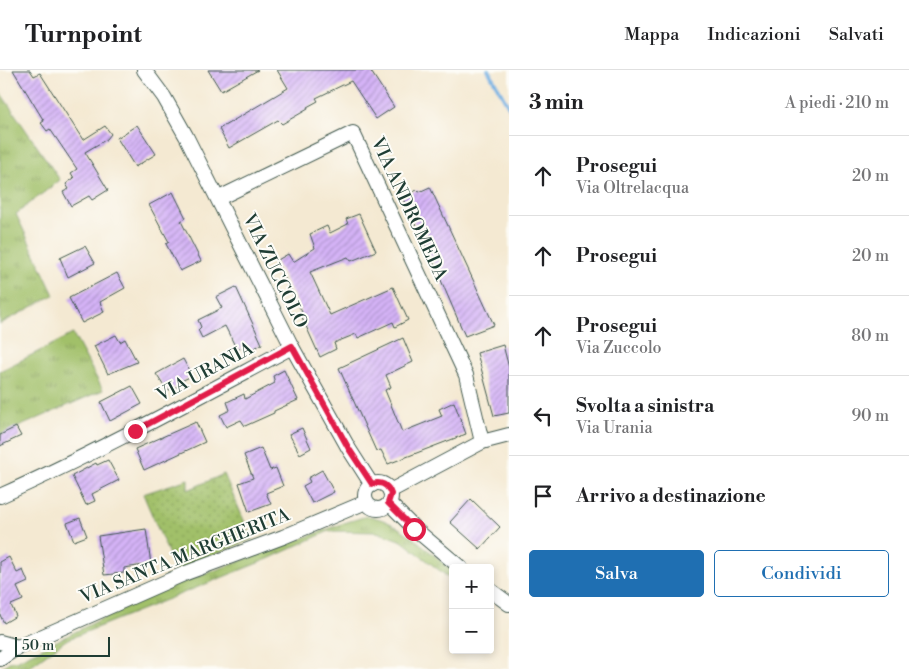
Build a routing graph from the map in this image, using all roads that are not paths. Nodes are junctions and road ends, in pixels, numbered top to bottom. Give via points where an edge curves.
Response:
1 (148, 71) edge
2 (219, 198) junction
3 (292, 346) junction
4 (509, 435) edge
5 (482, 442) junction
6 (372, 484) junction
7 (0, 496) edge
8 (389, 497) junction
9 (366, 502) junction
10 (456, 564) edge
11 (494, 593) edge
12 (509, 604) edge
13 (0, 642) edge
14 (18, 647) junction
15 (0, 659) edge

1 - 2 street, VIA ZUCCOLO
2 - 3 street, VIA ZUCCOLO
2 - 5 street, VIA ANDROMEDA via 353,133 466,375
3 - 6 street, VIA ZUCCOLO
3 - 7 street, VIA URANIA via 135,431
4 - 5 street
5 - 8 street
6 - 8 street via 383,484
6 - 9 street via 366,491
8 - 9 street via 385,507 378,509
8 - 10 street via 414,529
9 - 14 street, VIA SANTA MARGHERITA via 186,573
11 - 12 street
13 - 14 street
14 - 15 street, VIA SANTA MARGHERITA

